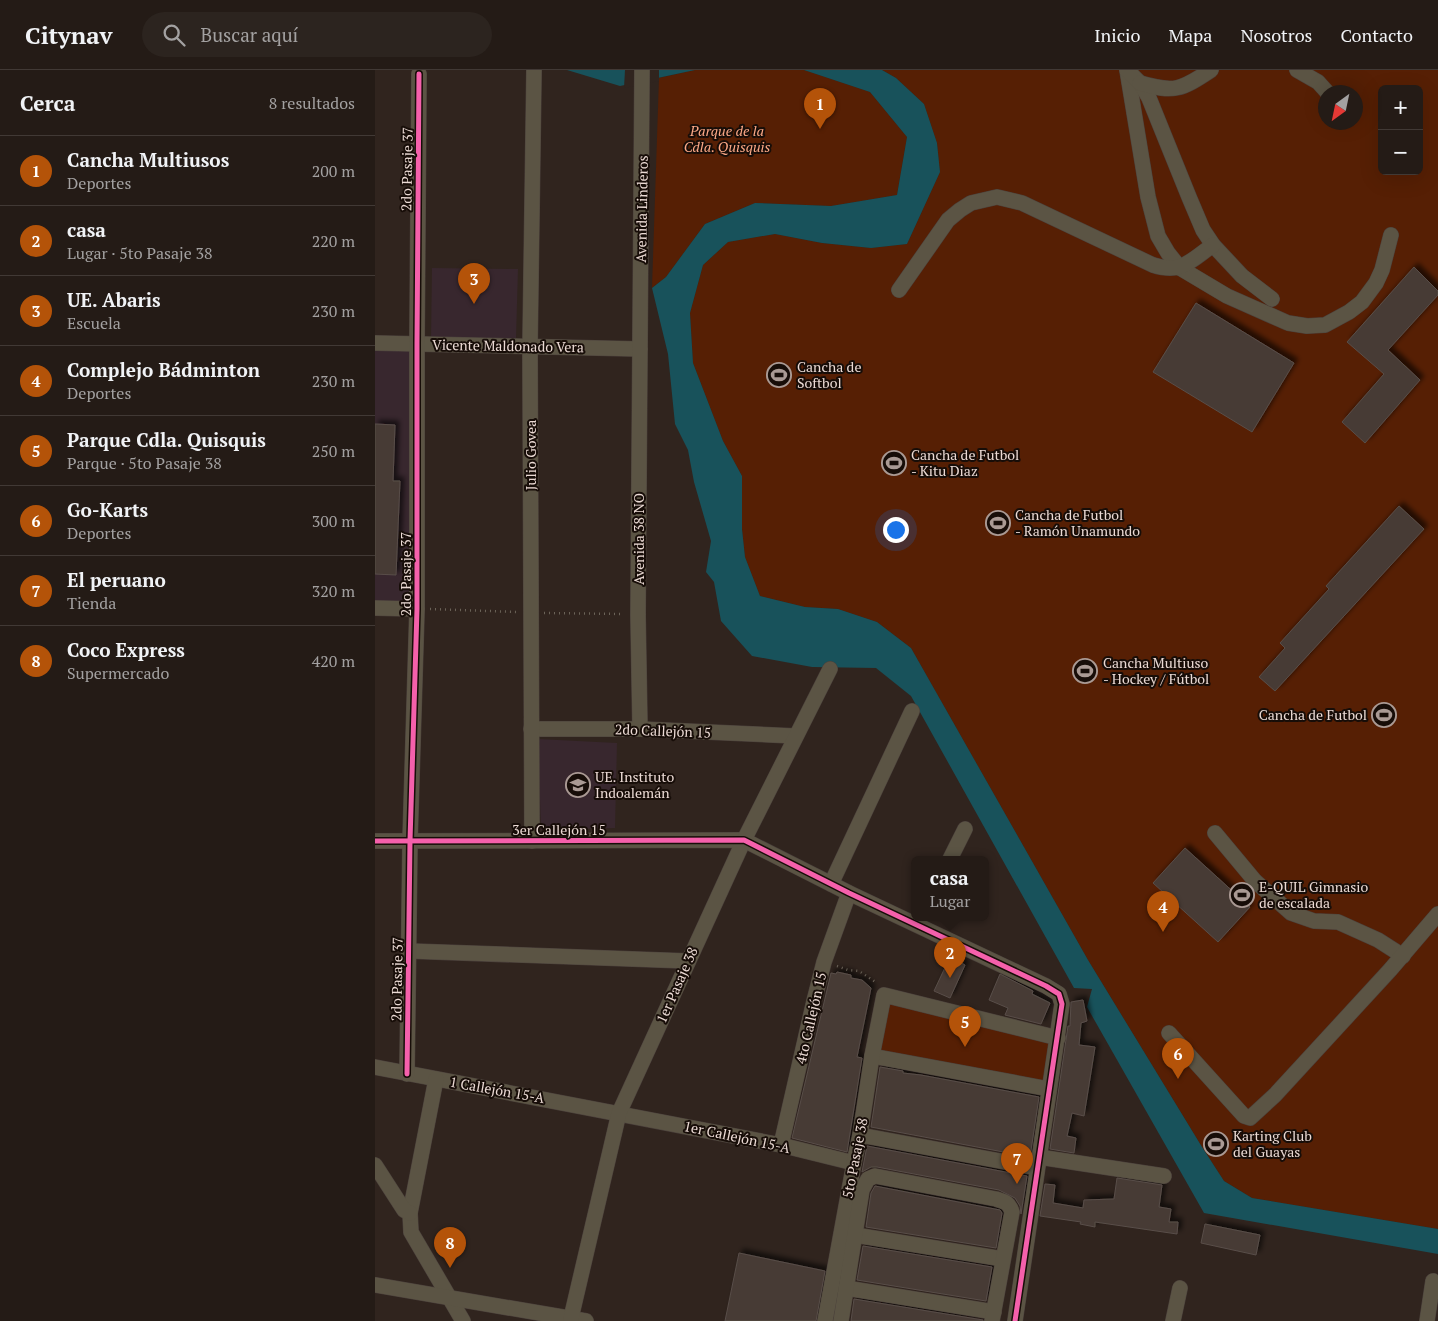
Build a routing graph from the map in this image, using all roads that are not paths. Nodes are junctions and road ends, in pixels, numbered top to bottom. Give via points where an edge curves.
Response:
1 (534, 70) edge
2 (642, 70) edge
3 (1127, 70) edge
4 (1211, 70) edge
5 (1297, 70) edge
6 (419, 74) dead end
7 (1140, 83) junction
8 (1321, 85) edge
9 (1391, 235) dead end
10 (1213, 245) junction
11 (1180, 268) junction
12 (899, 290) dead end
13 (1273, 299) dead end
14 (375, 344) edge
15 (417, 344) junction
16 (530, 347) junction
17 (640, 349) junction
18 (375, 608) edge
19 (417, 609) junction
20 (830, 669) dead end
21 (912, 711) dead end
22 (531, 729) junction
23 (640, 729) junction
24 (795, 736) junction
25 (965, 829) dead end
26 (1215, 833) dead end
27 (744, 840) junction
28 (375, 841) edge
29 (410, 841) junction
30 (531, 841) junction
31 (952, 856) edge
32 (831, 884) junction
33 (849, 893) junction
34 (1438, 914) edge
35 (911, 917) edge
36 (921, 921) edge
37 (409, 951) junction
38 (1403, 956) junction
39 (688, 961) junction
40 (1169, 1033) dead end
41 (1057, 1038) junction
42 (872, 1056) junction
43 (375, 1067) edge
44 (407, 1074) junction
45 (435, 1079) junction
46 (1049, 1089) junction
47 (619, 1113) junction
48 (860, 1135) junction
49 (781, 1145) junction
50 (854, 1163) junction
51 (1038, 1163) junction
52 (375, 1165) edge
53 (1164, 1176) dead end
54 (410, 1213) junction
55 (855, 1235) junction
56 (1003, 1259) junction
57 (1433, 1281) dead end
58 (375, 1285) edge
59 (847, 1288) junction
60 (1179, 1288) dead end
61 (450, 1297) junction
62 (993, 1317) edge
63 (571, 1318) junction
64 (463, 1321) edge
65 (586, 1321) edge
66 (825, 1321) edge
67 (841, 1321) edge
68 (1015, 1321) edge
69 (1173, 1321) edge
70 (1427, 1321) edge

1 - 16 street, Julio Govea
2 - 17 street, Avenida Linderos
3 - 7 street
3 - 11 street via 1148,197 1158,236
4 - 7 street via 1187,86 1174,90
5 - 8 street
6 - 15 street, 2do Pasaje 37
7 - 10 street via 1203,230
9 - 11 street via 1382,270 1362,302 1325,325 1287,323 1227,296
10 - 11 street
10 - 13 street via 1242,276
11 - 12 street via 1153,265 1022,203 997,197 971,203 948,220
14 - 15 street, Vicente Maldonado Vera
15 - 16 street, Vicente Maldonado Vera
15 - 19 street, 2do Pasaje 37
16 - 17 street, Vicente Maldonado Vera
16 - 22 street, Julio Govea
17 - 23 street, Avenida 38 NO
18 - 19 street
19 - 29 street, 2do Pasaje 37
20 - 24 street, 1er Pasaje 38
21 - 32 street
22 - 23 street, 2do Callejón 15
22 - 30 street, Julio Govea
23 - 24 street, 2do Callejón 15
24 - 27 street, 1er Pasaje 38
25 - 31 street
26 - 38 street via 1255,881 1291,913 1314,921 1338,922 1378,940
27 - 30 street, 3er Callejón 15
27 - 32 street
27 - 39 street, 1er Pasaje 38
28 - 29 street, 3er Callejón 15
29 - 30 street, 3er Callejón 15
29 - 37 street, 2do Pasaje 37
32 - 33 street
33 - 35 street
33 - 49 street, 4to Callejón 15 via 824,962
34 - 38 street
36 - 41 street via 1059,994 1062,1004
37 - 39 street
37 - 44 street, 2do Pasaje 37
38 - 40 street via 1250,1118 1244,1116
39 - 47 street, 1er Pasaje 38
41 - 42 street, 5to Pasaje 38 via 884,995
41 - 46 street
42 - 46 street
42 - 48 street, 5to Pasaje 38
43 - 44 street, 1 Callejón 15-A
44 - 45 street, 1 Callejón 15-A
45 - 47 street, 1 Callejón 15-A
45 - 54 street
46 - 51 street
47 - 49 street, 1er Callejón 15-A
47 - 63 street, 1er Pasaje 38
48 - 50 street, 5to Pasaje 38
48 - 51 street
49 - 50 street, 1er Callejón 15-A
50 - 66 street, 5to Pasaje 38
51 - 53 street
51 - 68 street
52 - 54 street via 403,1210
54 - 61 street via 411,1232
55 - 56 street
55 - 56 street via 862,1190 868,1179 875,1176 1006,1202 1012,1212
55 - 59 street
56 - 62 street
57 - 70 street
58 - 61 street
59 - 62 street
59 - 67 street
60 - 69 street
61 - 63 street
61 - 64 street
63 - 65 street

